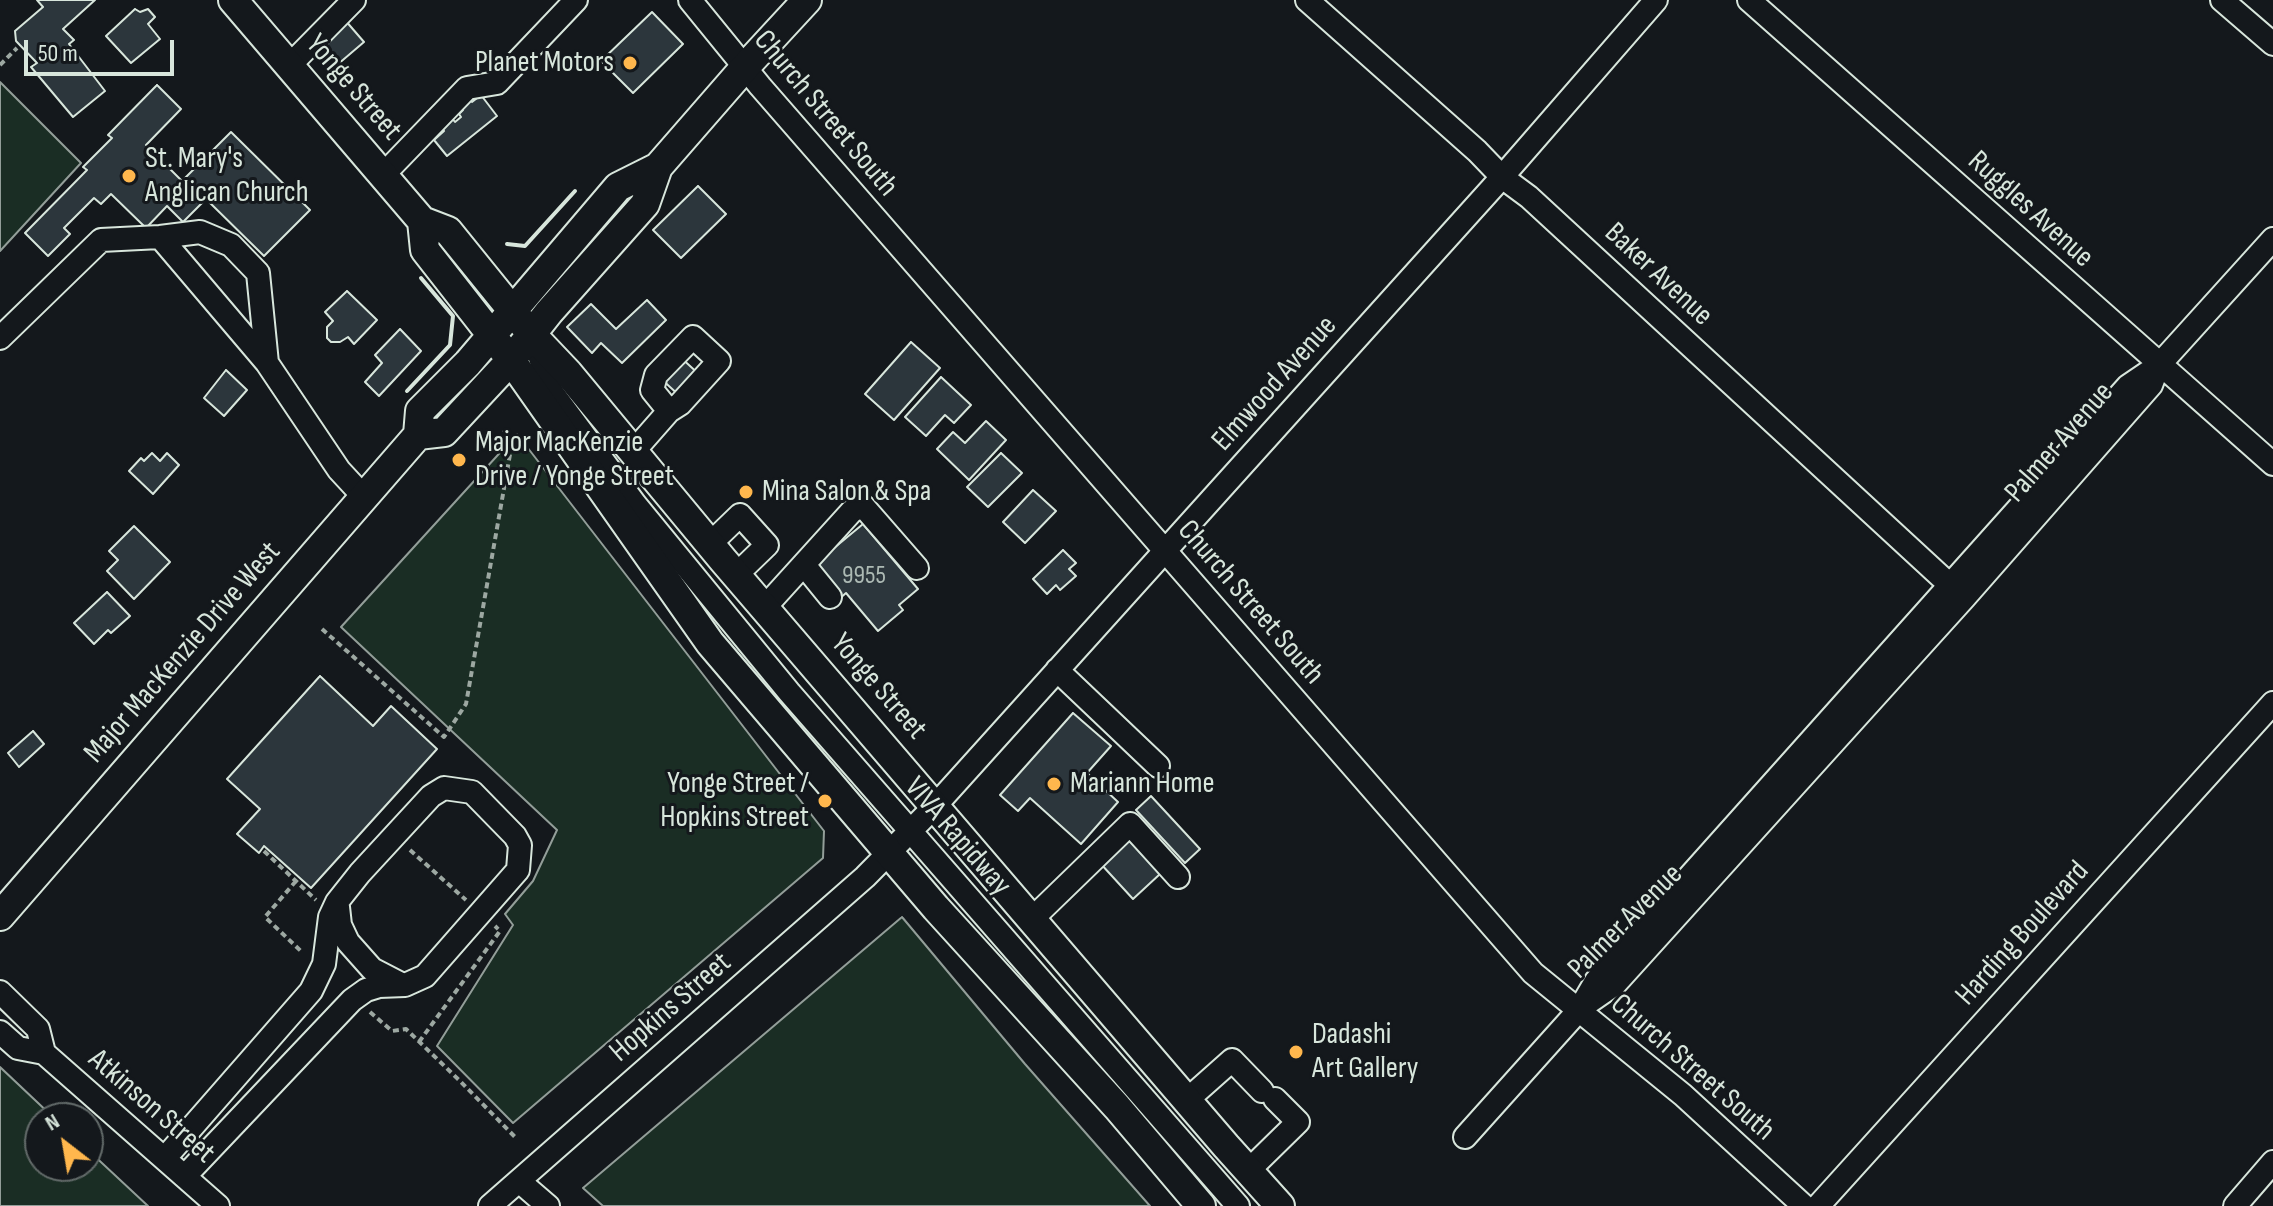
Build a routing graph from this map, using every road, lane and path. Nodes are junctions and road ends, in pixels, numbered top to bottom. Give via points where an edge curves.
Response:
1 (233, 0) edge
2 (354, 0) edge
3 (576, 0) edge
4 (690, 0) edge
5 (807, 0) edge
6 (1307, 0) edge
7 (1656, 0) edge
8 (1749, 0) edge
9 (2222, 0) edge
10 (2273, 44) edge
11 (17, 48) dead end
12 (0, 65) edge
13 (289, 66) junction
14 (746, 66) junction
15 (658, 167) junction
16 (383, 175) junction
17 (1502, 177) junction
18 (422, 221) junction
19 (160, 237) junction
20 (2273, 239) edge
21 (513, 309) junction
22 (491, 335) junction
23 (532, 335) junction
24 (0, 338) edge
25 (511, 360) junction
26 (267, 363) junction
27 (2159, 365) junction
28 (669, 411) dead end
29 (504, 430) dead end
30 (418, 435) junction
31 (633, 452) junction
32 (2273, 464) edge
33 (600, 484) junction
34 (364, 497) junction
35 (635, 504) junction
36 (710, 544) junction
37 (1164, 551) junction
38 (804, 565) junction
39 (917, 568) dead end
40 (736, 575) junction
41 (1957, 591) junction
42 (830, 597) dead end
43 (765, 607) junction
44 (322, 629) dead end
45 (1057, 670) junction
46 (2273, 703) edge
47 (1158, 766) dead end
48 (935, 806) junction
49 (912, 830) junction
50 (402, 843) dead end
51 (264, 851) dead end
52 (890, 852) junction
53 (1178, 877) dead end
54 (296, 881) junction
55 (329, 903) junction
56 (474, 907) dead end
57 (0, 916) edge
58 (1032, 919) junction
59 (493, 924) dead end
60 (304, 954) dead end
61 (405, 985) junction
62 (0, 992) edge
63 (361, 1004) dead end
64 (1579, 1010) junction
65 (0, 1032) edge
66 (419, 1042) junction
67 (44, 1053) junction
68 (1187, 1100) junction
69 (1465, 1137) dead end
70 (516, 1138) dead end
71 (165, 1158) junction
72 (2273, 1162) edge
73 (1248, 1171) junction
74 (185, 1176) junction
75 (519, 1181) junction
76 (218, 1206) edge
77 (490, 1206) edge
78 (548, 1206) edge
79 (1201, 1206) edge
80 (1238, 1206) edge
81 (1280, 1206) edge
82 (1804, 1206) edge
83 (1818, 1206) edge
84 (2235, 1206) edge

1 - 13 main road, Yonge Street
2 - 13 street
3 - 16 street via 497,83 467,88
4 - 14 street, Church Street South
5 - 14 main road
6 - 17 street, Baker Avenue
7 - 17 street, Elmwood Avenue
8 - 27 street, Ruggles Avenue
9 - 10 street
11 - 12 path
13 - 16 main road, Yonge Street
14 - 15 main road
14 - 37 street, Church Street South
15 - 21 main road, Major MacKenzie Drive West via 618,187
15 - 23 main road, Major MacKenzie Drive West via 645,204
16 - 18 main road, Yonge Street
17 - 37 street, Elmwood Avenue
17 - 41 street, Baker Avenue
18 - 21 main road, Yonge Street via 448,231
18 - 22 main road, Yonge Street via 425,250
19 - 24 street via 101,240
19 - 26 street
19 - 26 street via 200,232 231,245 258,273
20 - 27 street, Palmer Avenue
21 - 22 main road, Major MacKenzie Drive West
21 - 23 main road, Yonge Street
22 - 25 main road, Yonge Street
22 - 30 main road, Major MacKenzie Drive West via 420,411
23 - 25 main road, Major MacKenzie Drive West
23 - 31 main road, Yonge Street
23 - 35 street, VIVA Rapidway via 552,392
25 - 30 main road, Major MacKenzie Drive West via 444,432
25 - 33 main road, Yonge Street
26 - 34 street via 339,470
27 - 32 street, Ruggles Avenue
27 - 41 street, Palmer Avenue via 2151,385
28 - 31 street
29 - 44 path via 512,443 466,704 444,737
30 - 34 main road, Major MacKenzie Drive West
31 - 36 main road, Yonge Street
33 - 35 street, VIVA Rapidway
33 - 52 main road, Yonge Street via 710,643
34 - 57 main road, Major MacKenzie Drive West
35 - 49 street, VIVA Rapidway via 789,692
36 - 40 main road, Yonge Street
36 - 40 street via 740,515 767,545
37 - 45 street, Elmwood Avenue
37 - 64 street, Church Street South via 1533,973
38 - 39 street via 852,511 863,506
38 - 42 street
38 - 43 street
40 - 43 main road, Yonge Street
41 - 64 street, Palmer Avenue via 1615,984
43 - 48 main road, Yonge Street
45 - 47 street
45 - 48 street, Elmwood Avenue
46 - 83 street, Harding Boulevard
48 - 49 street, Elmwood Avenue
48 - 58 main road, Yonge Street
49 - 52 street, Hopkins Street
49 - 80 street, VIVA Rapidway
50 - 56 path
51 - 54 path
52 - 75 street, Hopkins Street
52 - 79 main road, Yonge Street
53 - 58 street via 1130,824
54 - 55 path
54 - 60 path via 265,917
55 - 61 street via 348,942 372,969
55 - 61 street via 444,788 472,792 509,828 520,845 518,870 425,976
55 - 71 street via 324,964 311,991
58 - 68 main road, Yonge Street
59 - 66 path via 500,931
61 - 74 street via 379,986 352,1000
62 - 67 street, Atkinson Street via 38,1029
63 - 66 path via 392,1031 406,1029
64 - 69 street, Palmer Avenue
64 - 82 street, Church Street South via 1683,1095
65 - 67 street, Atkinson Street via 18,1048
66 - 70 path
67 - 71 street, Atkinson Street
68 - 73 main road, Yonge Street
68 - 73 street via 1232,1060 1298,1122
71 - 74 street, Atkinson Street
72 - 84 street
73 - 81 main road, Yonge Street
74 - 76 street, Atkinson Street
75 - 77 street, Hopkins Street
75 - 78 street

